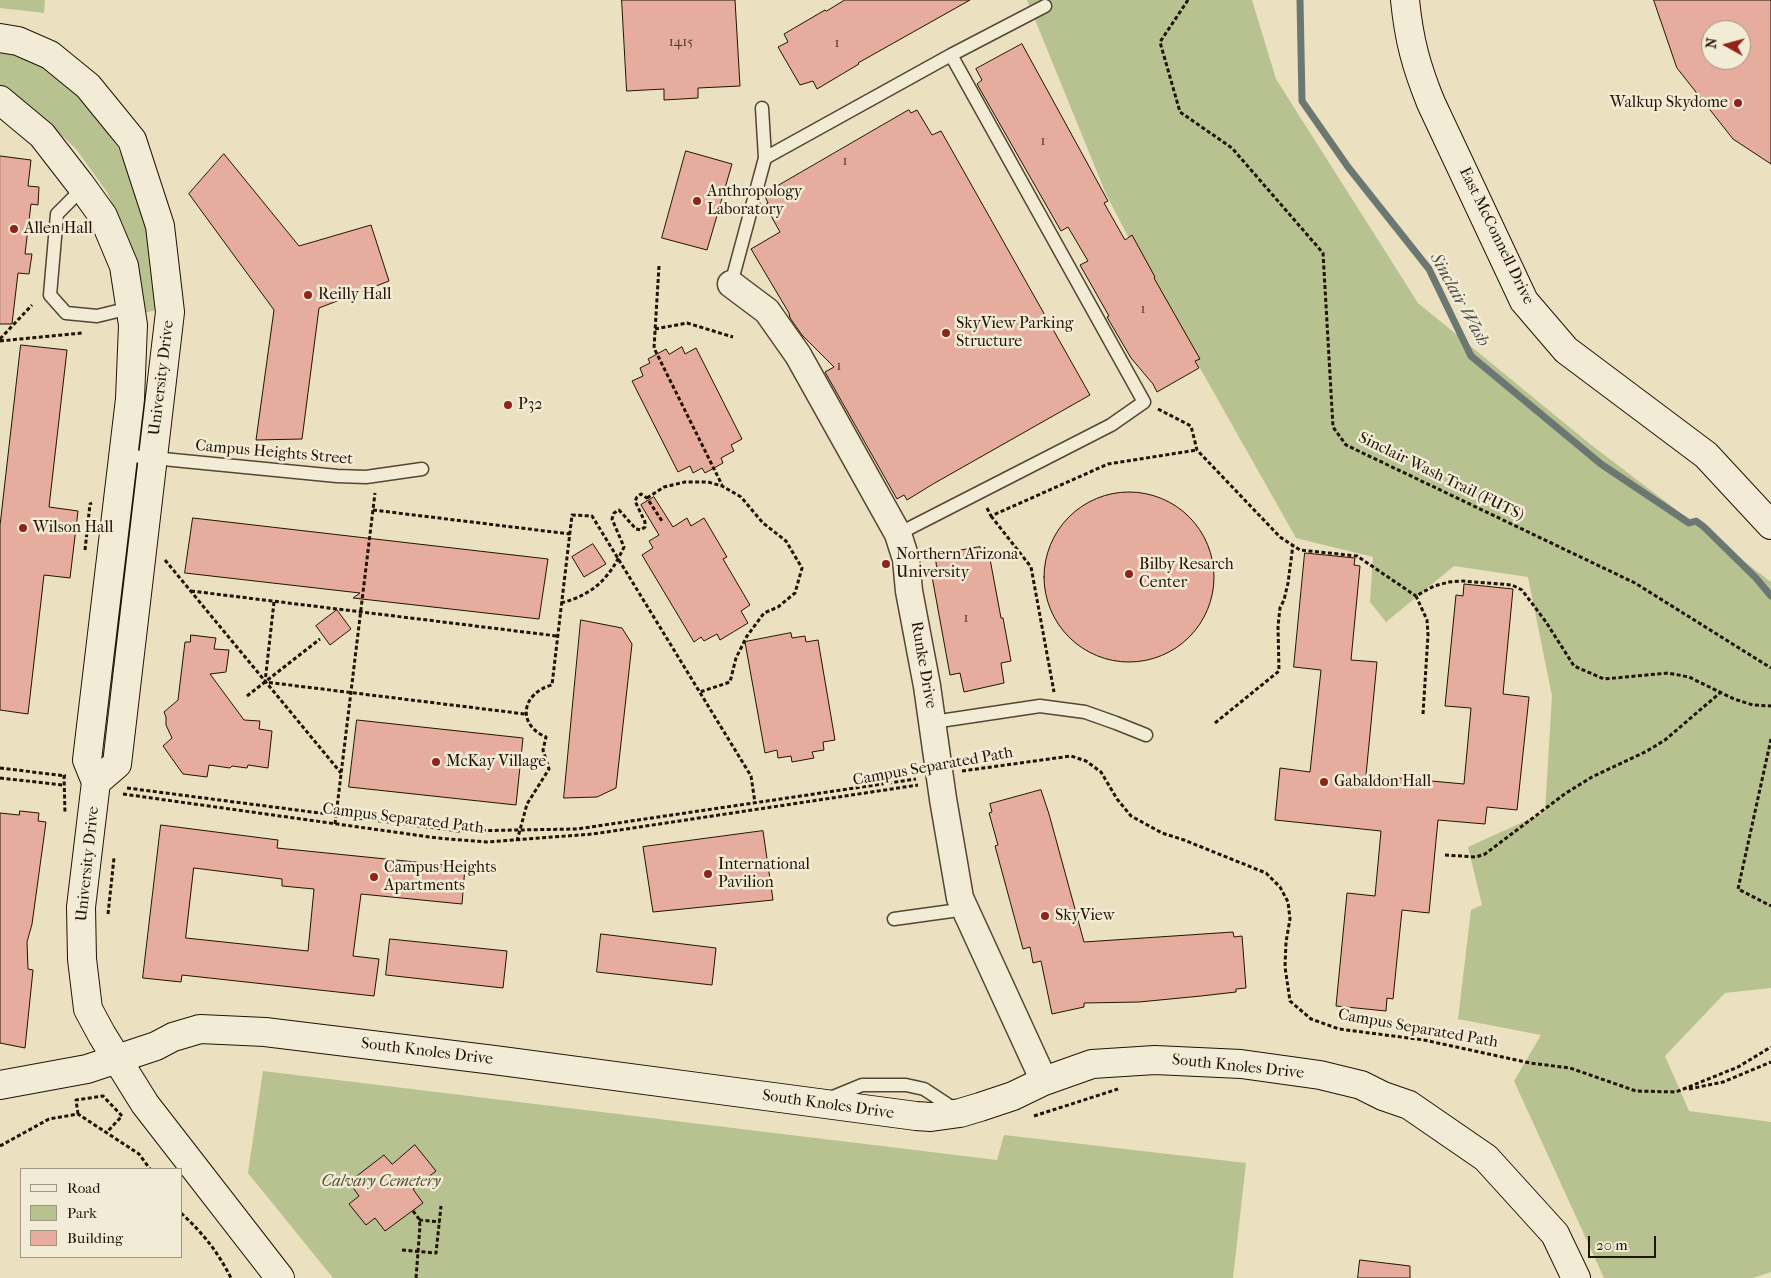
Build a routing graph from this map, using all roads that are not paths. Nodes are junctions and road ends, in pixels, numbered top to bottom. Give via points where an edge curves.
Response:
1 (1405, 0) edge
2 (1045, 6) dead end
3 (0, 38) edge
4 (951, 55) junction
5 (0, 100) edge
6 (762, 108) dead end
7 (765, 158) junction
8 (83, 188) junction
9 (731, 284) joint
10 (130, 308) junction
11 (122, 455) junction
12 (153, 458) junction
13 (422, 469) dead end
14 (1771, 525) edge
15 (898, 534) junction
16 (933, 722) junction
17 (1146, 735) dead end
18 (96, 782) junction
19 (966, 910) junction
20 (894, 920) dead end
21 (117, 1058) junction
22 (1044, 1081) junction
23 (0, 1085) edge
24 (280, 1278) edge
25 (1576, 1278) edge

1 - 14 street, East McConnell Drive via 1412,50 1431,103 1524,301 1566,350 1706,456
2 - 4 lane
3 - 12 street, University Drive via 18,41 50,55 88,86 132,140 160,226 170,312
4 - 7 lane
4 - 15 lane via 1144,402 1111,425
5 - 8 street, University Drive via 42,134
6 - 7 lane
7 - 9 lane
8 - 10 street, University Drive via 103,216 124,266
8 - 10 lane via 57,214 50,294 66,313 97,316
9 - 15 street, Runke Drive via 767,311 798,355
10 - 11 street, University Drive via 133,325 130,399
11 - 12 lane, Campus Heights Street
11 - 18 street, University Drive via 87,760
12 - 13 lane, Campus Heights Street via 337,476 366,477
12 - 18 street, University Drive via 117,764
15 - 16 street, Runke Drive via 906,559
16 - 17 lane via 1040,706 1085,712
16 - 19 street, Runke Drive via 960,898
18 - 21 street, University Drive via 81,907 82,959 88,1009
19 - 20 lane
19 - 22 street, Runke Drive
21 - 22 street, South Knoles Drive via 200,1029 265,1032 931,1117 960,1113 1013,1096
21 - 23 street, South Knoles Drive via 87,1069
21 - 24 street, University Drive via 145,1104
22 - 25 street, South Knoles Drive via 1092,1064 1155,1060 1241,1064 1360,1085 1409,1105 1486,1158 1555,1234

